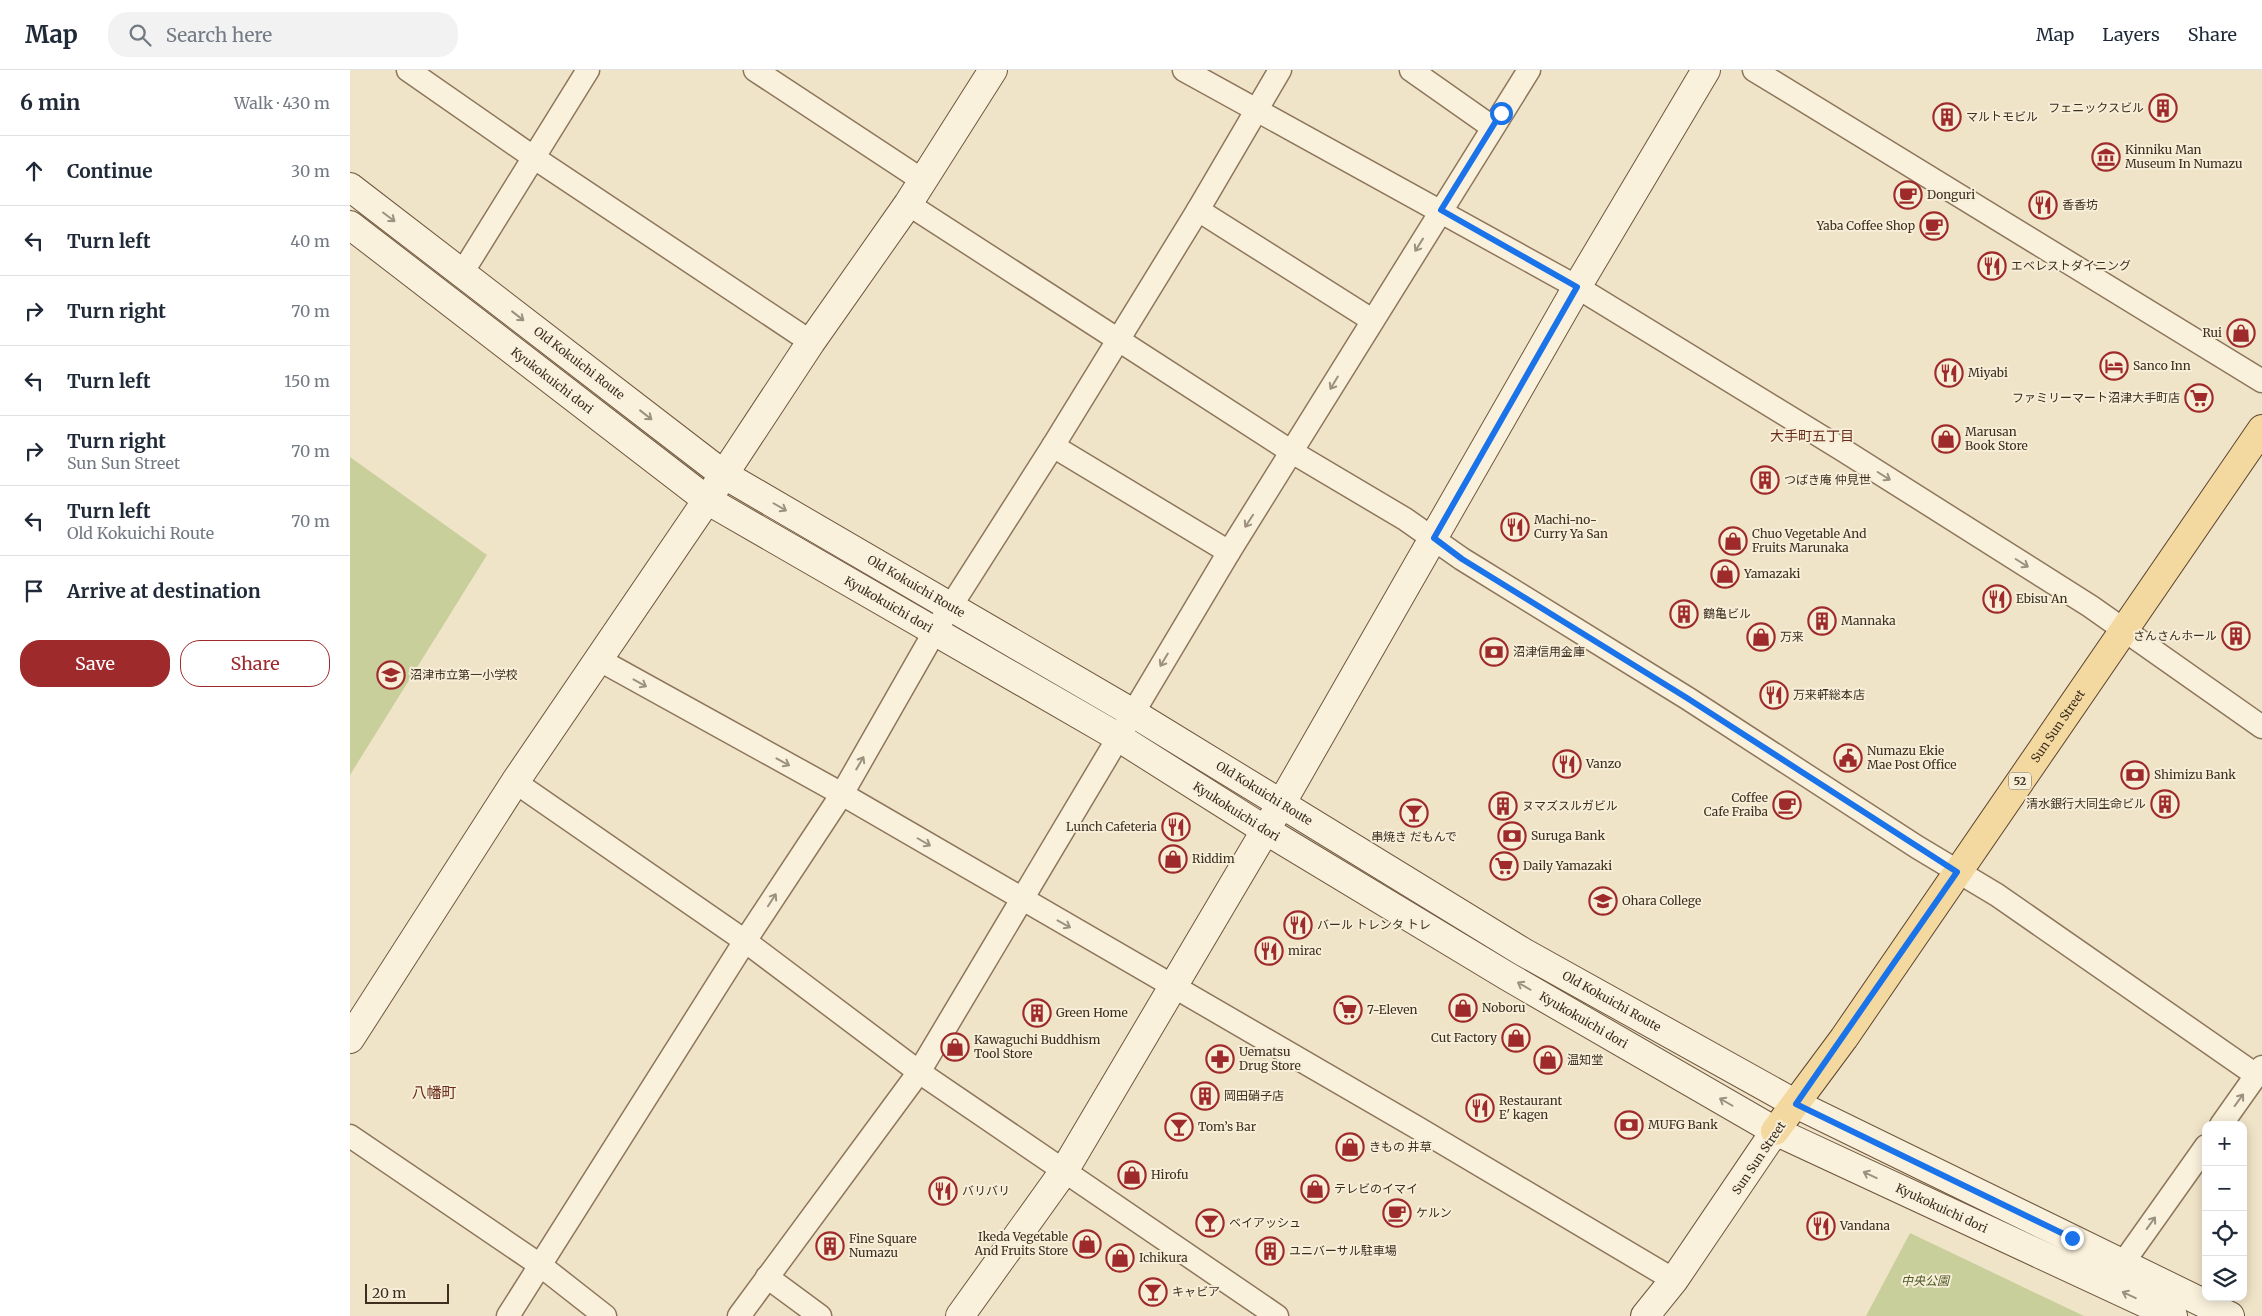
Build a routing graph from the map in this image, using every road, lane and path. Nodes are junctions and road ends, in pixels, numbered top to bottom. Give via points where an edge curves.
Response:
1 (408, 70) edge
2 (588, 70) edge
3 (755, 70) edge
4 (993, 70) edge
5 (1184, 70) edge
6 (1280, 70) edge
7 (1411, 70) edge
8 (1529, 70) edge
9 (1706, 70) edge
10 (1754, 70) edge
11 (1256, 110) junction
12 (1492, 128) junction
13 (533, 157) junction
14 (922, 180) junction
15 (350, 187) edge
16 (908, 204) junction
17 (1198, 210) junction
18 (1441, 210) junction
19 (350, 225) edge
20 (462, 273) junction
21 (1577, 287) junction
22 (1372, 320) junction
23 (1118, 338) junction
24 (811, 342) junction
25 (2262, 381) edge
26 (2262, 429) edge
27 (1053, 446) junction
28 (1292, 452) junction
29 (723, 474) junction
30 (707, 500) junction
31 (1434, 538) junction
32 (1229, 552) junction
33 (950, 607) junction
34 (935, 631) junction
35 (2124, 631) junction
36 (598, 659) junction
37 (1133, 712) junction
38 (2262, 726) edge
39 (1118, 738) junction
40 (515, 782) junction
41 (842, 794) junction
42 (1281, 804) junction
43 (1265, 830) junction
44 (1957, 872) junction
45 (1022, 900) junction
46 (745, 940) junction
47 (1173, 986) junction
48 (351, 1033) edge
49 (2259, 1071) edge
50 (919, 1072) junction
51 (1796, 1104) junction
52 (2224, 1121) edge
53 (1776, 1131) junction
54 (350, 1136) edge
55 (2202, 1152) edge
56 (1064, 1171) junction
57 (2123, 1263) junction
58 (540, 1265) junction
59 (768, 1277) junction
60 (1674, 1280) junction
61 (508, 1316) edge
62 (605, 1316) edge
63 (740, 1316) edge
64 (820, 1316) edge
65 (960, 1316) edge
66 (1277, 1316) edge
67 (1645, 1316) edge
68 (2173, 1316) edge
69 (2230, 1316) edge

1 - 13 street
2 - 13 street
3 - 14 street
4 - 14 main road
5 - 11 street
6 - 11 street
7 - 12 street
8 - 12 street
9 - 21 main road
10 - 25 street
11 - 17 street
11 - 18 street
12 - 18 street
13 - 20 street
13 - 24 street
14 - 16 main road
15 -> 20 main road, Old Kokuichi Route
16 - 23 street
16 - 24 main road
17 - 22 street
17 - 23 street
18 - 21 street
18 -> 22 street
19 - 30 main road, Kyukokuichi dori
20 -> 29 main road, Old Kokuichi Route
21 - 31 main road
21 -> 35 street via 1843,450 2090,606
22 -> 28 street
23 - 27 street
23 - 28 street
24 - 29 main road
26 - 35 main road, Sun Sun Street / 52
27 - 32 street
27 - 33 street
28 - 31 street
28 -> 32 street
29 - 30 main road
29 -> 33 main road, Old Kokuichi Route
30 - 34 main road, Kyukokuichi dori
30 - 36 main road
31 - 42 main road
31 - 44 street via 1462,559 1687,698
32 -> 37 street
33 - 34 street
33 - 37 main road, Old Kokuichi Route
34 - 39 main road, Kyukokuichi dori
41 -> 34 street
35 - 38 street
35 - 44 main road, Sun Sun Street / 52
36 - 40 main road
36 -> 41 street
37 - 39 street
37 - 42 main road, Old Kokuichi Route
39 - 43 main road, Kyukokuichi dori
39 - 45 street
40 - 46 street
40 - 48 main road
41 -> 45 street
46 -> 41 street
42 - 43 main road
42 - 51 main road, Old Kokuichi Route via 1522,952
43 - 47 main road
53 -> 43 main road, Kyukokuichi dori via 1507,976
44 - 49 street via 1997,895
44 - 51 main road, Sun Sun Street / 52
45 -> 47 street
45 - 50 street
46 - 50 street
46 - 58 street
47 - 56 main road
47 - 60 street
52 -> 49 street
50 - 56 street
50 - 59 street
51 - 53 main road, Sun Sun Street / 52
51 - 57 main road, Old Kokuichi Route
53 - 60 main road, Sun Sun Street
68 -> 53 main road, Kyukokuichi dori
54 - 58 street
57 -> 55 street
56 - 65 main road
56 - 66 street
57 - 69 main road, Old Kokuichi Route
58 - 61 street
58 - 62 street
59 - 63 street
59 - 64 street
60 - 67 main road, Sun Sun Street

